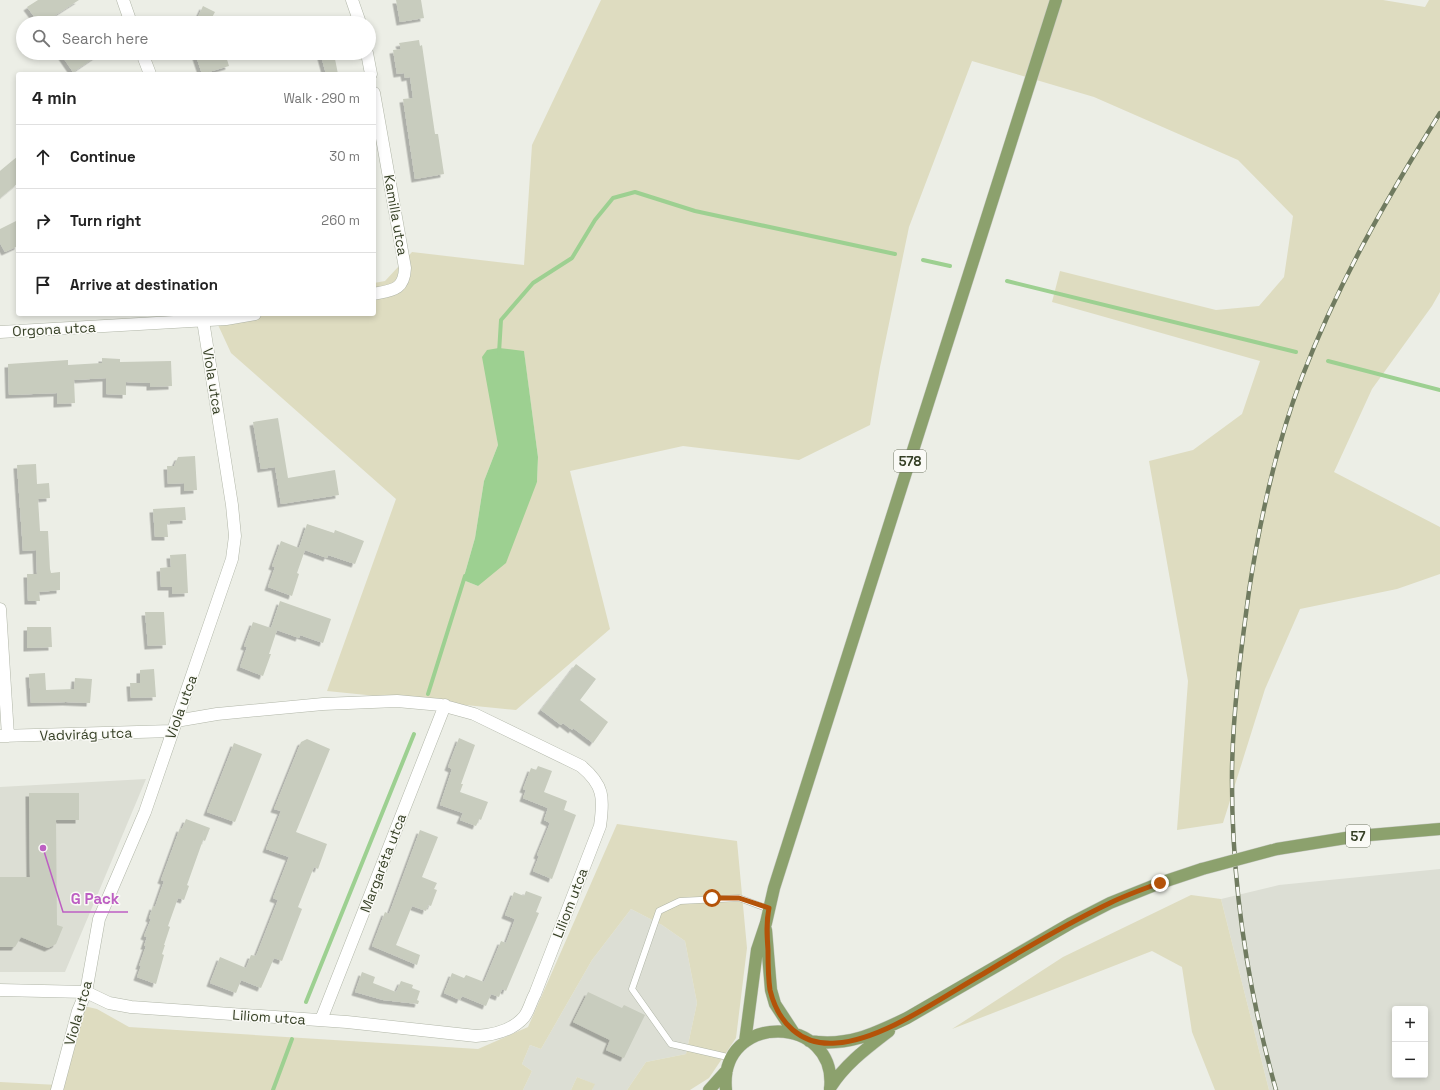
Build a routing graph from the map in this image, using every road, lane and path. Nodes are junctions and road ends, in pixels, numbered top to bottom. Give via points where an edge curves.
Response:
1 (123, 0) edge
2 (352, 0) edge
3 (1056, 0) edge
4 (129, 16) edge
5 (358, 16) edge
6 (145, 60) edge
7 (368, 60) edge
8 (149, 72) edge
9 (371, 72) edge
10 (376, 104) edge
11 (376, 294) edge
12 (243, 316) edge
13 (203, 317) edge
14 (0, 332) edge
15 (0, 609) edge
16 (445, 706) junction
17 (174, 726) junction
18 (4, 736) edge
19 (1440, 829) edge
20 (769, 908) junction
21 (766, 923) junction
22 (0, 990) edge
23 (86, 992) junction
24 (907, 1018) junction
25 (321, 1020) junction
26 (794, 1033) junction
27 (810, 1041) junction
28 (745, 1042) junction
29 (732, 1058) junction
30 (727, 1070) junction
31 (830, 1089) edge
32 (57, 1090) edge
33 (709, 1090) edge
34 (726, 1090) edge

1 - 4 street
2 - 5 street
3 - 20 main road, 578 via 791,831
6 - 8 street
7 - 9 street
10 - 11 street, Kamilla utca via 405,268 400,286 391,291
12 - 13 street via 226,319
13 - 14 street, Orgona utca
13 - 17 street, Viola utca via 235,536 232,559 220,598
15 - 18 street
16 - 17 street, Liliom utca via 397,701 323,704 217,714
16 - 25 street, Margaréta utca
16 - 25 street, Liliom utca via 474,714 580,766 594,777 599,786 602,807 600,826 535,994 524,1017 495,1034 476,1036
17 - 18 street, Vadvirág utca
17 - 23 street, Viola utca via 146,812 99,919
19 - 24 main road, 57, bridge via 1358,836 1276,849 1160,883 1110,903 1071,923
20 - 21 main road, 578
20 - 29 lane via 739,898 680,901 659,911 632,989 671,1044
21 - 26 main road, 578 via 770,990 775,1004
21 - 28 main road, 578 via 757,950
22 - 23 street
23 - 25 street, Liliom utca via 109,1003 131,1007
23 - 32 street, Viola utca
24 - 27 main road, 57 via 881,1030 846,1041 825,1044
24 - 31 main road, 57 via 847,1065
26 - 27 main road, 57
26 - 28 main road, 57 via 768,1031
27 - 31 main road, 57 via 828,1065
28 - 29 main road, 57
29 - 30 main road, 57
30 - 33 main road, 57
30 - 34 main road, 57

